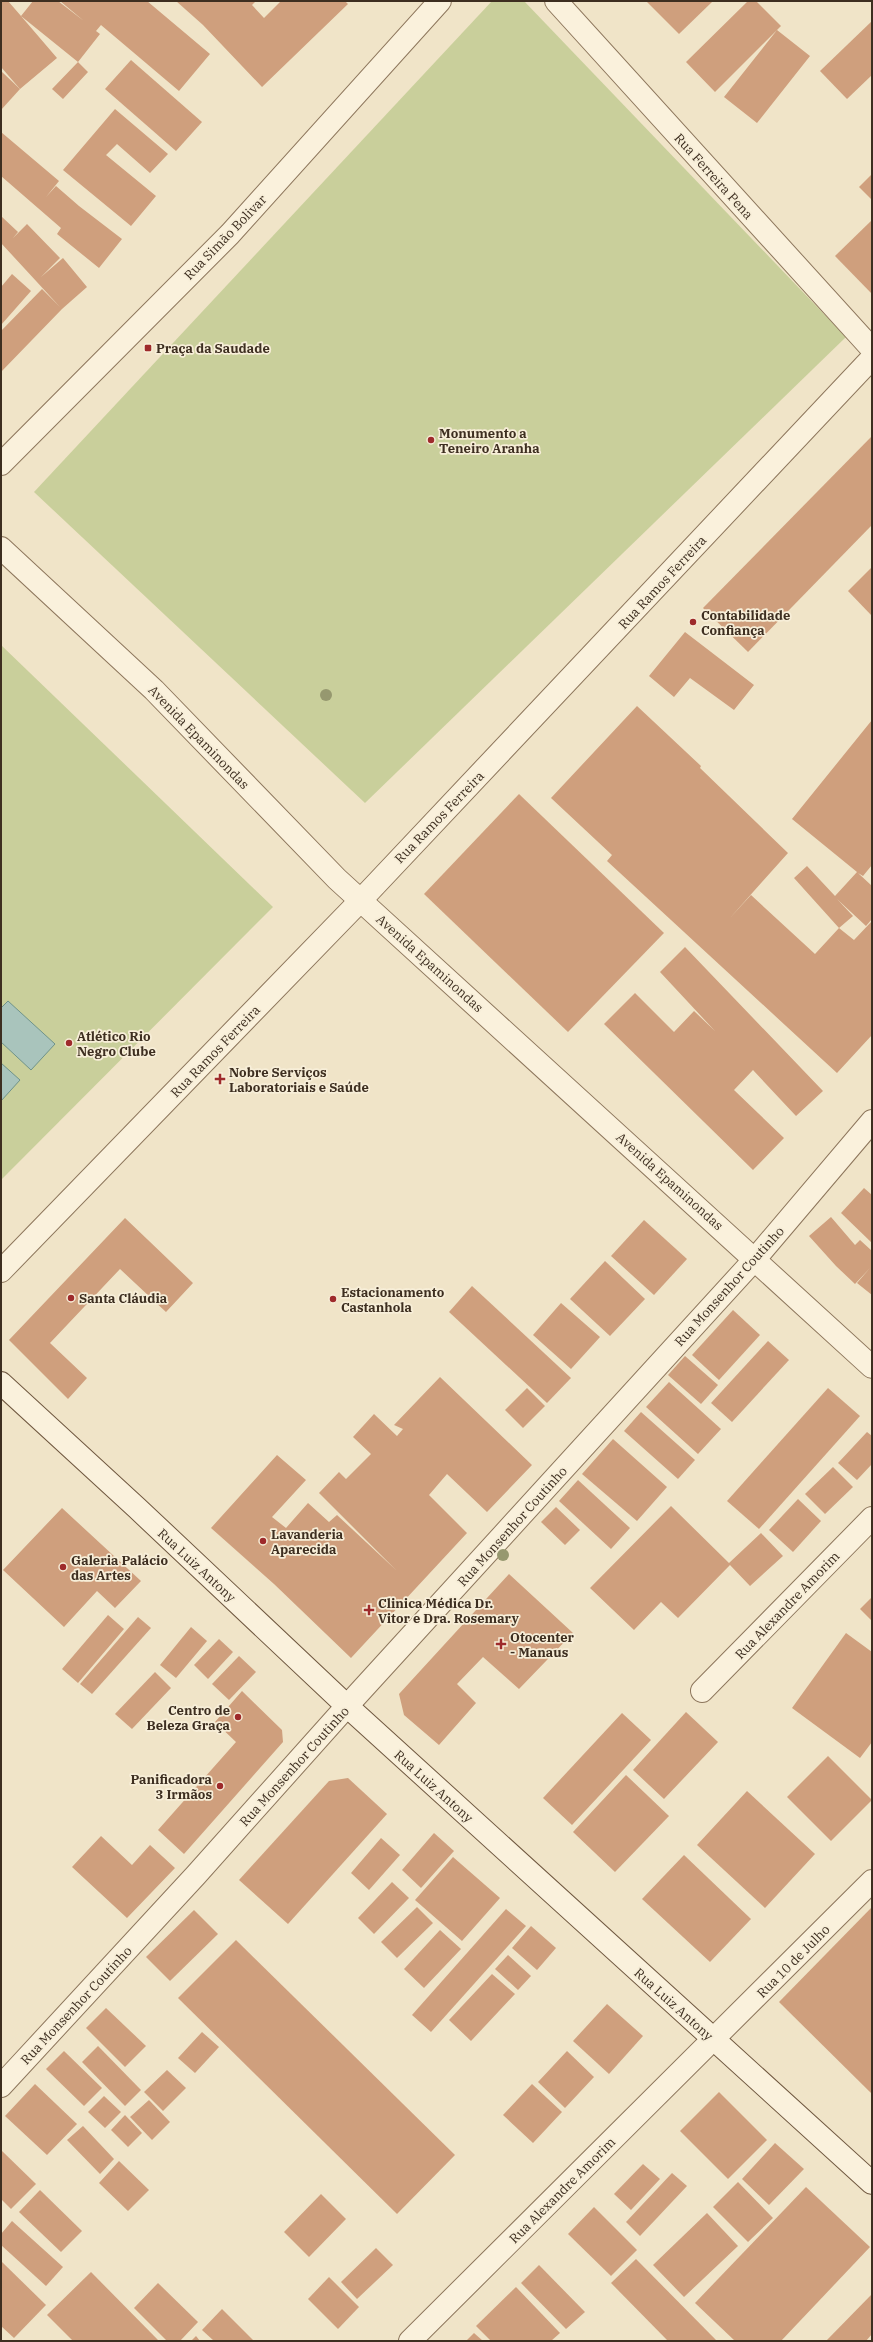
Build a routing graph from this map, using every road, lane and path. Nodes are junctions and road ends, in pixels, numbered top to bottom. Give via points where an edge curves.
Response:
1 (440, 1) edge
2 (556, 1) edge
3 (872, 349) edge
4 (872, 358) edge
5 (1, 464) edge
6 (1, 548) edge
7 (361, 900) junction
8 (872, 1121) edge
9 (756, 1258) junction
10 (1, 1271) edge
11 (872, 1367) edge
12 (1, 1383) edge
13 (872, 1518) edge
14 (702, 1692) dead end
15 (346, 1706) junction
16 (872, 1881) edge
17 (714, 2040) junction
18 (1, 2086) edge
19 (872, 2183) edge
20 (410, 2341) edge

1 - 5 street, Rua Simão Bolivar via 230,234
2 - 3 street, Rua Ferreira Pena
4 - 7 street, Rua Ramos Ferreira
6 - 7 street, Avenida Epaminondas via 154,690 337,879
7 - 9 street, Avenida Epaminondas
7 - 10 street, Rua Ramos Ferreira
8 - 9 street, Rua Monsenhor Coutinho
9 - 11 street, Avenida Epaminondas
9 - 15 street, Rua Monsenhor Coutinho
12 - 15 street, Rua Luiz Antony
13 - 14 street, Rua Alexandre Amorim
15 - 17 street, Rua Luiz Antony
15 - 18 street, Rua Monsenhor Coutinho via 196,1875
16 - 17 street, Rua 10 de Julho
17 - 19 street, Rua Luiz Antony
17 - 20 street, Rua Alexandre Amorim

